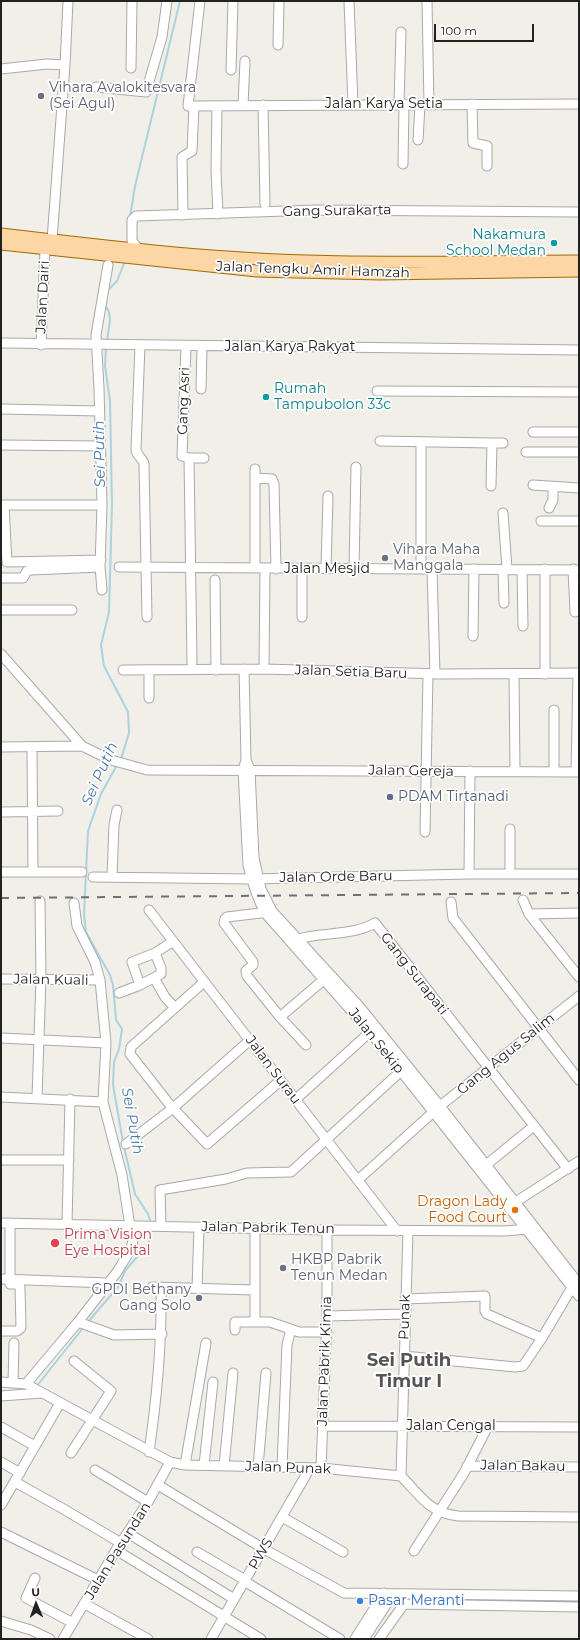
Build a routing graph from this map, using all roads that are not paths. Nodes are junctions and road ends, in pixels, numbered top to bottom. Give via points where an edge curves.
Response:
1 (68, 1) edge
2 (132, 1) edge
3 (166, 1) edge
4 (200, 1) edge
5 (233, 1) edge
6 (279, 1) edge
7 (349, 1) edge
8 (427, 1) edge
9 (401, 32) dead end
10 (278, 45) dead end
11 (245, 61) dead end
12 (65, 65) junction
13 (131, 68) dead end
14 (1, 69) edge
15 (231, 70) dead end
16 (96, 88) dead end
17 (353, 104) junction
18 (401, 104) junction
19 (424, 104) junction
20 (472, 104) junction
21 (579, 104) edge
22 (243, 105) junction
23 (263, 105) junction
24 (191, 106) junction
25 (217, 106) junction
26 (418, 140) dead end
27 (402, 164) dead end
28 (487, 166) dead end
29 (265, 204) dead end
30 (579, 212) edge
31 (218, 214) junction
32 (183, 215) junction
33 (1, 234) edge
34 (52, 240) junction
35 (1, 244) edge
36 (136, 249) junction
37 (45, 250) junction
38 (111, 256) junction
39 (579, 261) edge
40 (449, 267) junction
41 (579, 271) edge
42 (1, 343) edge
43 (41, 345) junction
44 (101, 345) junction
45 (140, 345) junction
46 (186, 346) junction
47 (202, 346) junction
48 (579, 350) edge
49 (201, 389) dead end
50 (377, 390) dead end
51 (579, 392) edge
52 (1, 409) edge
53 (99, 411) junction
54 (533, 432) dead end
55 (579, 432) edge
56 (380, 441) dead end
57 (421, 442) junction
58 (492, 442) junction
59 (503, 443) dead end
60 (1, 445) edge
61 (100, 446) junction
62 (526, 452) dead end
63 (579, 452) edge
64 (186, 457) junction
65 (204, 458) dead end
66 (356, 467) dead end
67 (533, 485) dead end
68 (491, 486) dead end
69 (553, 488) junction
70 (579, 488) edge
71 (328, 496) dead end
72 (3, 505) edge
73 (102, 505) junction
74 (549, 508) dead end
75 (503, 513) dead end
76 (540, 521) dead end
77 (579, 521) edge
78 (100, 563) junction
79 (119, 567) dead end
80 (146, 568) junction
81 (190, 568) junction
82 (255, 568) junction
83 (265, 568) junction
84 (276, 569) junction
85 (302, 569) junction
86 (326, 569) junction
87 (354, 569) junction
88 (422, 569) junction
89 (432, 569) junction
90 (474, 569) junction
91 (505, 570) junction
92 (522, 570) junction
93 (545, 570) junction
94 (576, 570) edge
95 (1, 578) edge
96 (215, 580) dead end
97 (102, 590) dead end
98 (504, 603) dead end
99 (1, 610) edge
100 (72, 610) dead end
101 (575, 612) dead end
102 (147, 617) dead end
103 (302, 617) dead end
104 (523, 626) dead end
105 (473, 636) dead end
106 (1, 654) edge
107 (192, 664) dead end
108 (244, 669) junction
109 (264, 669) junction
110 (123, 670) dead end
111 (149, 670) junction
112 (216, 670) junction
113 (578, 673) edge
114 (431, 674) junction
115 (514, 674) junction
116 (545, 674) junction
117 (149, 698) dead end
118 (554, 710) dead end
119 (82, 746) junction
120 (1, 747) edge
121 (32, 747) junction
122 (247, 770) junction
123 (470, 771) junction
124 (515, 771) junction
125 (427, 772) junction
126 (554, 772) junction
127 (578, 772) edge
128 (116, 810) dead end
129 (58, 811) dead end
130 (1, 812) edge
131 (32, 812) junction
132 (510, 829) dead end
133 (425, 832) dead end
134 (33, 871) junction
135 (1, 872) edge
136 (82, 872) dead end
137 (469, 874) junction
138 (510, 874) junction
139 (579, 874) edge
140 (93, 877) dead end
141 (112, 877) junction
142 (254, 879) junction
143 (523, 900) dead end
144 (40, 901) dead end
145 (451, 902) dead end
146 (74, 903) dead end
147 (149, 910) dead end
148 (269, 913) junction
149 (579, 913) edge
150 (530, 914) junction
151 (298, 939) junction
152 (172, 942) junction
153 (155, 953) junction
154 (328, 977) junction
155 (579, 977) edge
156 (154, 978) junction
157 (1, 979) edge
158 (41, 979) junction
159 (100, 980) junction
160 (204, 982) junction
161 (140, 985) junction
162 (119, 993) dead end
163 (579, 996) edge
164 (175, 1008) junction
165 (280, 1017) junction
166 (538, 1028) junction
167 (370, 1032) junction
168 (1, 1038) edge
169 (39, 1040) junction
170 (250, 1040) junction
171 (106, 1043) junction
172 (306, 1045) dead end
173 (488, 1068) junction
174 (401, 1071) junction
175 (579, 1080) edge
176 (280, 1081) junction
177 (1, 1097) edge
178 (37, 1098) junction
179 (70, 1099) junction
180 (295, 1100) junction
181 (103, 1102) junction
182 (173, 1108) junction
183 (437, 1109) junction
184 (529, 1130) dead end
185 (327, 1140) junction
186 (126, 1144) dead end
187 (1, 1160) edge
188 (69, 1160) junction
189 (579, 1161) edge
190 (486, 1165) junction
191 (568, 1169) junction
192 (359, 1179) junction
193 (514, 1203) junction
194 (6, 1223) edge
195 (67, 1224) junction
196 (136, 1226) junction
197 (157, 1226) junction
198 (199, 1227) junction
199 (255, 1228) junction
200 (530, 1229) junction
201 (327, 1230) junction
202 (397, 1231) junction
203 (408, 1231) junction
204 (1, 1279) edge
205 (11, 1282) junction
206 (108, 1282) junction
207 (577, 1282) edge
208 (1, 1284) edge
209 (152, 1286) dead end
210 (161, 1288) junction
211 (197, 1289) junction
212 (254, 1290) junction
213 (579, 1296) edge
214 (405, 1299) junction
215 (405, 1314) junction
216 (328, 1316) junction
217 (256, 1321) junction
218 (80, 1323) junction
219 (290, 1329) junction
220 (234, 1330) dead end
221 (1, 1331) edge
222 (327, 1332) junction
223 (162, 1334) junction
224 (542, 1338) junction
225 (206, 1342) dead end
226 (14, 1343) dead end
227 (404, 1356) junction
228 (74, 1361) dead end
229 (233, 1373) dead end
230 (266, 1373) dead end
231 (1, 1382) edge
232 (13, 1382) junction
233 (213, 1382) dead end
234 (34, 1389) junction
235 (1, 1396) edge
236 (60, 1403) junction
237 (91, 1420) junction
238 (322, 1426) junction
239 (402, 1426) junction
240 (488, 1426) junction
241 (579, 1427) edge
242 (1, 1428) edge
243 (35, 1446) junction
244 (149, 1452) junction
245 (71, 1453) dead end
246 (1, 1462) edge
247 (170, 1462) junction
248 (185, 1465) junction
249 (204, 1465) junction
250 (224, 1466) junction
251 (468, 1466) junction
252 (258, 1467) junction
253 (282, 1467) junction
254 (579, 1467) edge
255 (310, 1468) junction
256 (321, 1468) junction
257 (95, 1470) dead end
258 (20, 1472) junction
259 (401, 1476) junction
260 (15, 1482) junction
261 (158, 1485) junction
262 (4, 1494) edge
263 (148, 1502) junction
264 (1, 1505) edge
265 (439, 1512) junction
266 (282, 1517) junction
267 (579, 1517) edge
268 (1, 1532) edge
269 (128, 1534) junction
270 (118, 1547) junction
271 (264, 1549) junction
272 (414, 1551) dead end
273 (197, 1552) dead end
274 (343, 1552) dead end
275 (35, 1578) dead end
276 (98, 1580) junction
277 (245, 1581) junction
278 (392, 1594) junction
279 (579, 1596) edge
280 (234, 1599) junction
281 (85, 1604) junction
282 (404, 1604) junction
283 (579, 1607) edge
284 (223, 1617) junction
285 (1, 1621) edge
286 (73, 1623) junction
287 (67, 1638) edge
288 (50, 1639) edge
289 (148, 1639) edge
290 (211, 1639) edge
291 (261, 1639) edge
292 (340, 1639) edge
293 (355, 1639) edge
294 (364, 1639) edge
295 (379, 1639) edge

1 - 12 street
2 - 13 street
3 - 16 street via 162,37 146,92
4 - 24 street
5 - 15 street
6 - 10 street
7 - 17 street
8 - 19 street
9 - 18 street
11 - 22 street
12 - 14 street via 47,64
12 - 34 street
17 - 18 street, Jalan Karya Setia
17 - 23 street, Jalan Karya Setia
18 - 19 street, Jalan Karya Setia
18 - 27 street
19 - 20 street, Jalan Karya Setia
19 - 26 street
20 - 21 street, Jalan Karya Setia
20 - 28 street via 473,143 487,146
22 - 23 street, Jalan Karya Setia
22 - 25 street, Jalan Karya Setia
23 - 29 street
24 - 25 street, Jalan Karya Setia
24 - 32 street via 192,151 182,157
25 - 31 street
30 - 31 street, Gang Surakarta via 316,210
31 - 32 street, Gang Surakarta
32 - 36 street, Gang Surakarta via 133,218
33 - 34 main road, Jalan Tengku Amir Hamzah
34 - 38 main road, Jalan Tengku Amir Hamzah
35 - 37 main road, Jalan Tengku Amir Hamzah
36 - 38 main road, Jalan Tengku Amir Hamzah
36 - 40 main road, Jalan Tengku Amir Hamzah via 257,271
37 - 38 main road, Jalan Tengku Amir Hamzah
37 - 43 street, Jalan Dairi
38 - 44 street via 96,335
39 - 40 main road, Jalan Tengku Amir Hamzah
40 - 41 main road, Jalan Tengku Amir Hamzah
42 - 43 street, Jalan Karya Rakyat
43 - 44 street, Jalan Karya Rakyat
44 - 45 street, Jalan Karya Rakyat
44 - 53 street
45 - 46 street, Jalan Karya Rakyat
45 - 80 street via 136,449 144,464
46 - 47 street, Jalan Karya Rakyat
46 - 64 street, Gang Asri
47 - 48 street, Jalan Karya Rakyat
47 - 49 street
50 - 51 street
52 - 53 street
53 - 61 street
54 - 55 street
56 - 57 street
57 - 58 street
57 - 88 street
58 - 59 street
58 - 68 street
60 - 61 street
61 - 73 street
62 - 63 street
64 - 65 street
64 - 81 street, Gang Asri
66 - 87 street
67 - 69 street
69 - 70 street
69 - 74 street via 553,500
71 - 86 street
72 - 73 street
72 - 78 street via 7,562
73 - 78 street
75 - 91 street
76 - 77 street
78 - 95 street via 31,570 27,571 23,578
78 - 97 street
79 - 80 street, Jalan Mesjid
80 - 81 street, Jalan Mesjid
80 - 102 street
81 - 82 street, Jalan Mesjid
81 - 107 street, Gang Asri
82 - 83 street, Jalan Mesjid
82 - 84 street via 255,474 272,479 274,484
83 - 84 street, Jalan Mesjid
83 - 109 street
84 - 85 street, Jalan Mesjid
85 - 86 street, Jalan Mesjid
85 - 103 street
86 - 87 street, Jalan Mesjid
87 - 88 street, Jalan Mesjid
88 - 89 street, Jalan Mesjid
89 - 90 street, Jalan Mesjid
89 - 114 street
90 - 91 street, Jalan Mesjid
90 - 105 street
91 - 92 street, Jalan Mesjid
91 - 98 street
92 - 93 street, Jalan Mesjid
92 - 104 street
93 - 94 street, Jalan Mesjid
93 - 116 street
94 - 101 street
96 - 112 street
99 - 100 street
106 - 119 street
108 - 109 street, Jalan Setia Baru
108 - 112 street, Jalan Setia Baru
108 - 122 street, Jalan Sekip
109 - 114 street, Jalan Setia Baru
110 - 111 street, Jalan Setia Baru
111 - 112 street, Jalan Setia Baru
111 - 117 street
113 - 116 street, Jalan Setia Baru
113 - 127 street
114 - 115 street, Jalan Setia Baru
114 - 125 street
115 - 116 street, Jalan Setia Baru
115 - 124 street
118 - 126 street
119 - 121 street
119 - 122 street, Jalan Gereja via 125,765 147,770
120 - 121 street
121 - 131 street
122 - 125 street, Jalan Gereja
122 - 142 street, Jalan Sekip via 247,858
123 - 124 street, Jalan Gereja
123 - 125 street, Jalan Gereja
123 - 137 street
124 - 126 street, Jalan Gereja
125 - 133 street
126 - 127 street, Jalan Gereja
128 - 141 street
129 - 131 street
130 - 131 street
131 - 134 street
132 - 138 street
134 - 135 street
134 - 136 street
137 - 138 street, Jalan Orde Baru
137 - 142 street, Jalan Orde Baru
138 - 139 street, Jalan Orde Baru
140 - 141 street, Jalan Orde Baru
141 - 142 street, Jalan Orde Baru
142 - 148 street, Jalan Sekip
143 - 150 street
144 - 158 street
145 - 166 street via 453,918
146 - 159 street via 77,926 95,962
147 - 152 street, Jalan Surau
148 - 151 street, Jalan Sekip
148 - 154 street, Jalan Sekip
148 - 165 street via 227,918 224,923 253,962 253,966 246,972 247,976
149 - 150 street
150 - 155 street
151 - 154 street, Jalan Sekip
151 - 173 street, Gang Surapati via 311,935 360,930 375,923
152 - 153 street
152 - 160 street, Jalan Surau
153 - 156 street via 162,972
153 - 161 street via 132,962
154 - 165 street
154 - 167 street, Jalan Sekip
154 - 183 street, Jalan Sekip
156 - 161 street
156 - 164 street
157 - 158 street, Jalan Kuali
158 - 159 street, Jalan Kuali
158 - 169 street
159 - 171 street
160 - 164 street
160 - 170 street, Jalan Surau
161 - 162 street
163 - 166 street, Gang Agus Salim
164 - 182 street via 131,1047 129,1052
165 - 172 street
166 - 173 street, Gang Agus Salim
166 - 175 street
167 - 174 street, Jalan Sekip
167 - 180 street
168 - 169 street
169 - 171 street
169 - 178 street
170 - 176 street, Jalan Surau
170 - 182 street
171 - 181 street
173 - 183 street, Gang Agus Salim
173 - 191 street
174 - 183 street, Jalan Sekip
174 - 185 street
176 - 180 street, Jalan Surau
176 - 182 street via 209,1143 205,1143
177 - 178 street
178 - 179 street
179 - 181 street
179 - 188 street
180 - 185 street, Jalan Surau
181 - 196 street
182 - 186 street
183 - 190 street, Jalan Sekip
183 - 192 street, Gang Agus Salim
183 - 200 street, Jalan Sekip
184 - 190 street
185 - 192 street, Jalan Surau
185 - 197 street via 291,1172 247,1173 160,1190
187 - 188 street
188 - 195 street
189 - 191 street
190 - 193 street, Jalan Sekip
191 - 193 street
192 - 202 street, Jalan Surau
193 - 200 street, Jalan Sekip
194 - 195 street, Jalan Pabrik Tenun
194 - 205 street
195 - 196 street, Jalan Pabrik Tenun
196 - 197 street, Jalan Pabrik Tenun
196 - 206 street via 131,1249
197 - 198 street, Jalan Pabrik Tenun
198 - 199 street, Jalan Pabrik Tenun
198 - 211 street
199 - 201 street, Jalan Pabrik Tenun
199 - 212 street
200 - 203 street, Jalan Pabrik Tenun
200 - 207 street, Jalan Sekip
201 - 202 street, Jalan Pabrik Tenun
201 - 216 street, Jalan Pabrik Kimia
202 - 203 street, Jalan Pabrik Tenun
203 - 214 street, Punak
204 - 205 street
205 - 206 street
205 - 208 street
205 - 221 street via 20,1287 21,1328 17,1331
206 - 218 street
207 - 213 street, Jalan Sekip
207 - 224 street
209 - 210 street
210 - 211 street
210 - 223 street
211 - 212 street
212 - 217 street
214 - 215 street, Punak
214 - 224 street via 485,1296 487,1314
215 - 216 street
215 - 227 street, Punak
216 - 222 street, Jalan Pabrik Kimia
217 - 219 street via 277,1323
217 - 220 street via 235,1322
218 - 223 street via 114,1335
218 - 234 street
219 - 222 street via 299,1332
219 - 253 street via 287,1345
222 - 238 street, Jalan Pabrik Kimia
223 - 244 street via 157,1398
224 - 227 street via 520,1367
225 - 248 street
226 - 232 street
227 - 239 street, Punak
228 - 237 street via 111,1390
229 - 250 street
230 - 252 street
231 - 232 street, Jalan Punak
232 - 234 street, Jalan Punak
233 - 249 street
234 - 235 street
234 - 236 street, Jalan Punak
236 - 237 street, Jalan Punak
236 - 243 street
237 - 244 street, Jalan Punak
237 - 245 street
238 - 239 street, Jalan Cengal
238 - 256 street, Jalan Pabrik Kimia
239 - 240 street, Jalan Cengal
239 - 259 street, Punak
240 - 241 street, Jalan Cengal
240 - 251 street
242 - 243 street
243 - 258 street
244 - 247 street, Jalan Punak
246 - 258 street
247 - 248 street, Jalan Punak
247 - 261 street, Jalan Pasundan
248 - 249 street, Jalan Punak
249 - 250 street, Jalan Punak
250 - 252 street, Jalan Punak
251 - 254 street, Jalan Bakau
251 - 265 street
252 - 253 street, Jalan Punak
253 - 255 street, Jalan Punak
255 - 256 street, Jalan Punak
255 - 266 street, PWS
256 - 259 street, Jalan Punak
257 - 263 street
258 - 260 street
259 - 265 street via 419,1497
260 - 262 street
260 - 270 street
261 - 263 street, Jalan Pasundan
261 - 271 street
262 - 264 street
263 - 269 street, Jalan Pasundan
265 - 267 street via 458,1516
265 - 272 street
266 - 271 street, PWS
266 - 274 street
268 - 276 street
269 - 270 street, Jalan Pasundan
269 - 280 street
270 - 276 street, Jalan Pasundan
270 - 284 street
271 - 277 street, PWS
271 - 278 street via 344,1593
273 - 277 street
275 - 286 street via 26,1598
276 - 281 street, Jalan Pasundan
277 - 280 street, PWS
277 - 292 street
278 - 279 street
278 - 282 street
278 - 293 street
278 - 294 street
280 - 284 street, PWS
281 - 286 street, Jalan Pasundan
281 - 289 street
282 - 283 street
282 - 295 street
284 - 290 street, PWS
284 - 291 street
285 - 288 street
286 - 287 street, Jalan Pasundan

